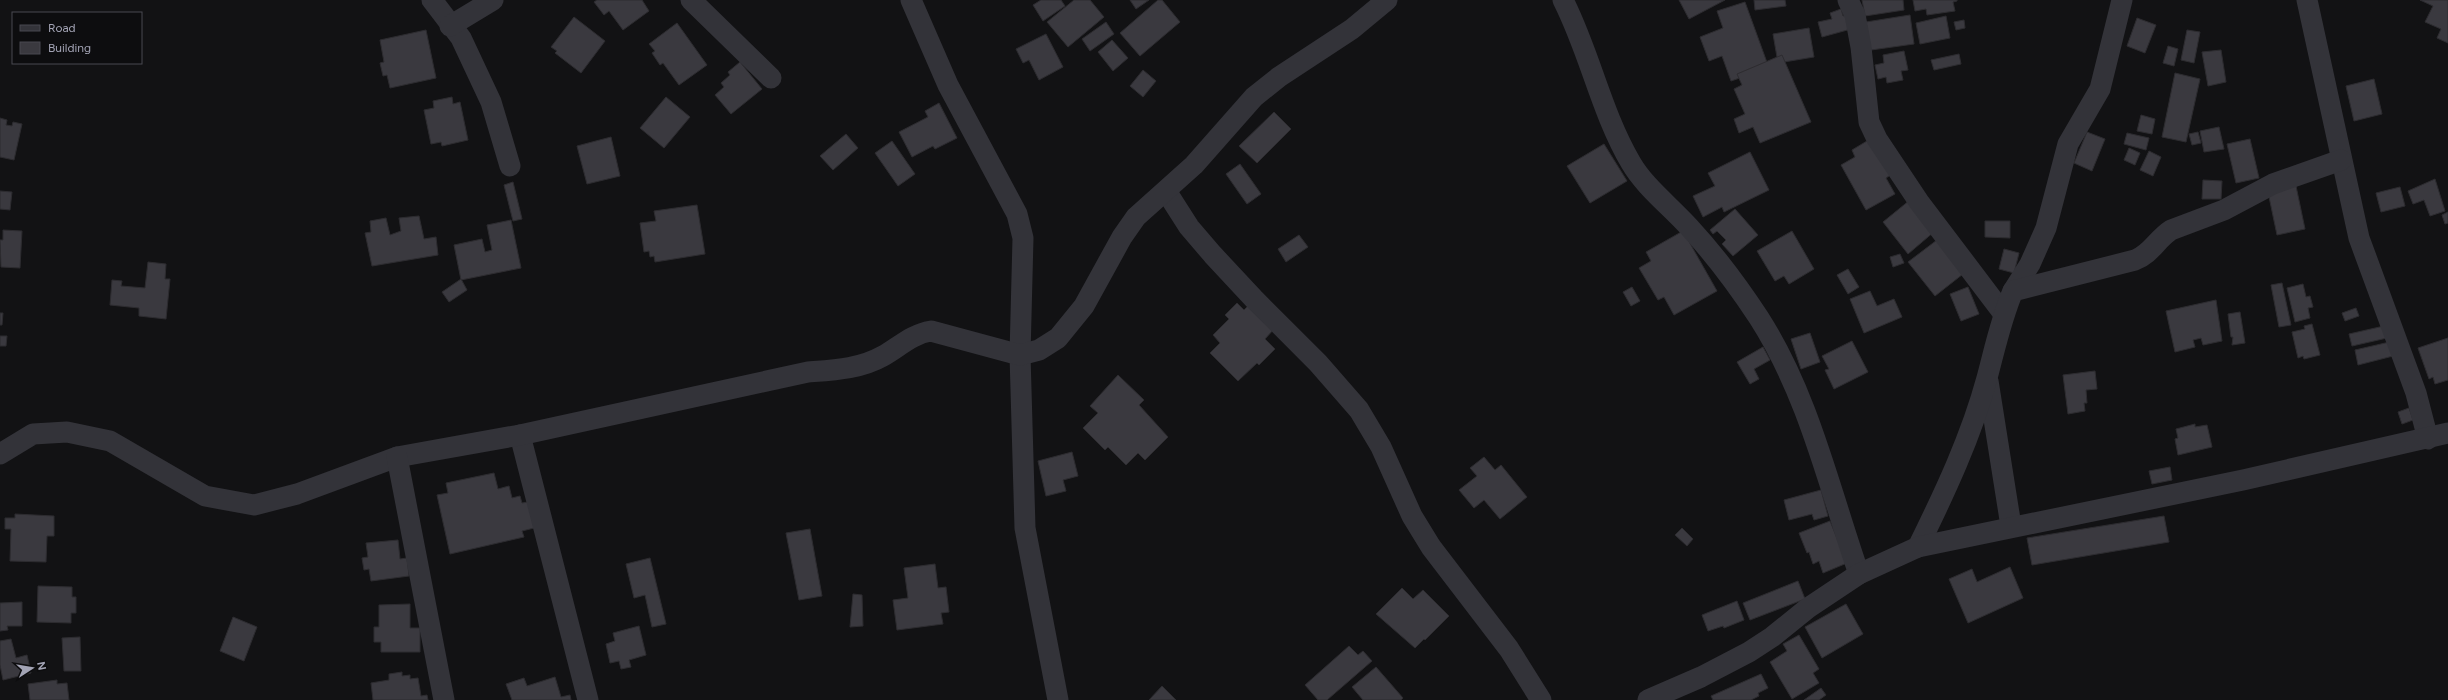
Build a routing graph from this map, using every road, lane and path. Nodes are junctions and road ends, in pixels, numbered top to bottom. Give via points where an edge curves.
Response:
1 (432, 0) edge
2 (493, 0) edge
3 (691, 0) edge
4 (911, 0) edge
5 (1387, 0) edge
6 (1563, 0) edge
7 (1848, 0) edge
8 (2122, 0) edge
9 (2307, 0) edge
10 (450, 26) junction
11 (771, 78) dead end
12 (2341, 160) junction
13 (510, 166) dead end
14 (1166, 191) junction
15 (2013, 290) junction
16 (2003, 313) junction
17 (1020, 355) junction
18 (1987, 378) junction
19 (2448, 433) edge
20 (520, 435) junction
21 (2428, 439) junction
22 (0, 454) edge
23 (397, 457) junction
24 (2011, 526) junction
25 (1918, 547) junction
26 (1859, 574) junction
27 (444, 700) edge
28 (588, 700) edge
29 (1058, 700) edge
30 (1540, 700) edge
31 (1648, 700) edge

1 - 10 street
2 - 10 street
3 - 11 street
4 - 17 street via 948,85 1017,214 1023,238
5 - 14 street via 1352,29 1278,77 1254,97 1214,145
6 - 26 street via 1579,32 1612,124 1632,166 1690,228 1728,276 1759,318 1782,358 1807,413
7 - 16 street via 1855,15 1861,47 1869,122 1877,139 1919,202
8 - 15 street via 2100,90 2068,144 2046,228 2030,264
9 - 12 street
10 - 13 street via 461,38 491,102
12 - 15 street via 2273,184 2224,210 2171,230 2145,256 2135,260
12 - 21 street via 2359,238 2416,393
14 - 17 street via 1136,217 1122,236 1084,306 1058,338 1040,350
14 - 30 street via 1189,227 1359,410 1381,447 1416,522 1431,547 1509,649
15 - 16 street
16 - 18 street
17 - 20 street via 931,331 919,333 881,357 844,370 808,372
17 - 29 street via 1025,528
18 - 24 street
18 - 25 street via 1963,448
19 - 21 street
20 - 23 street
20 - 28 street
21 - 24 street via 2244,480
22 - 23 street via 33,434 66,432 110,441 205,496 254,505 297,494
23 - 27 street
24 - 25 street
25 - 26 street
26 - 31 street via 1749,652 1702,677

